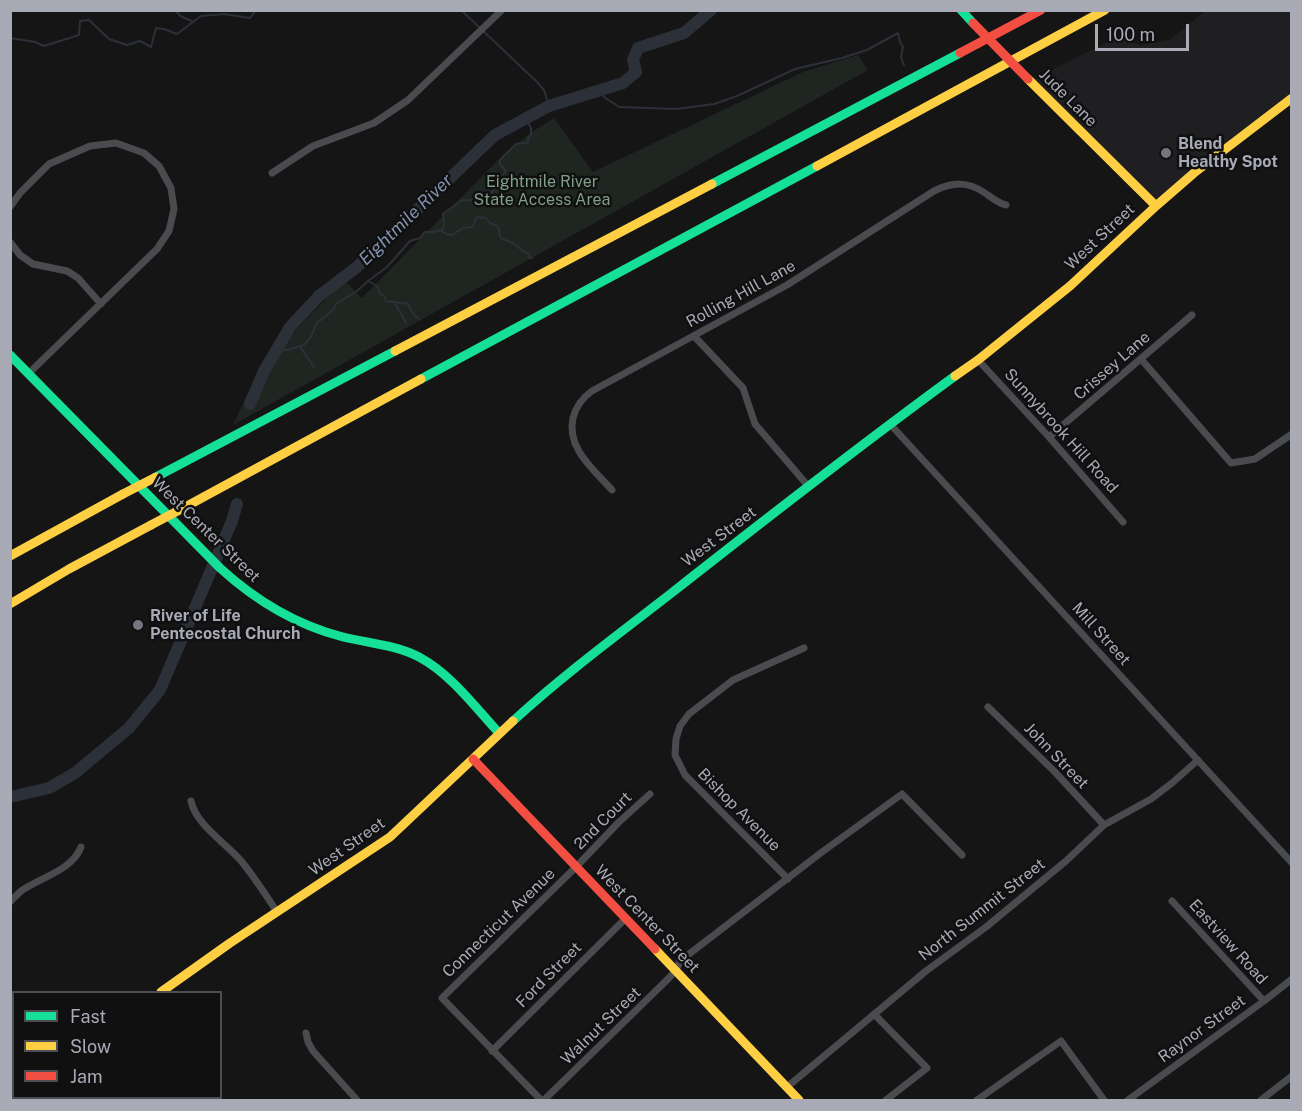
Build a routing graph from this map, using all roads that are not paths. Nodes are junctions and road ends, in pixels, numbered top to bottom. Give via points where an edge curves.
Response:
1 (502, 10) edge
2 (961, 10) edge
3 (1041, 10) edge
4 (1107, 10) edge
5 (1292, 98) edge
6 (272, 173) dead end
7 (1006, 206) dead end
8 (1156, 206) junction
9 (10, 207) edge
10 (10, 242) edge
11 (101, 304) junction
12 (1192, 315) dead end
13 (694, 336) junction
14 (10, 355) edge
15 (1141, 359) junction
16 (978, 360) junction
17 (28, 374) junction
18 (890, 424) junction
19 (1292, 434) edge
20 (1049, 437) junction
21 (810, 487) junction
22 (612, 490) dead end
23 (1123, 522) dead end
24 (10, 556) edge
25 (10, 604) edge
26 (804, 648) dead end
27 (988, 707) dead end
28 (499, 733) junction
29 (472, 759) junction
30 (1198, 760) junction
31 (650, 794) dead end
32 (191, 801) dead end
33 (1104, 825) junction
34 (81, 847) dead end
35 (962, 855) dead end
36 (1292, 863) edge
37 (576, 867) junction
38 (788, 879) junction
39 (1172, 901) dead end
40 (10, 902) edge
41 (278, 912) junction
42 (625, 919) junction
43 (676, 970) junction
44 (1292, 979) edge
45 (164, 991) edge
46 (1264, 1001) junction
47 (874, 1014) junction
48 (306, 1033) dead end
49 (492, 1051) junction
50 (1292, 1076) edge
51 (787, 1087) junction
52 (794, 1099) edge
53 (357, 1101) edge
54 (542, 1101) edge
55 (886, 1101) edge
56 (977, 1101) edge
57 (1104, 1101) edge
58 (1128, 1101) edge
59 (1261, 1101) edge

1 - 6 street via 408,100 374,123 313,146
2 - 8 main road, Jude Lane, bridge
3 - 24 main road, bridge
4 - 25 main road, bridge
5 - 8 main road, West Street
7 - 13 street, Rolling Hill Lane via 975,187 955,183 944,186 787,285
8 - 16 main road, West Street via 1070,286
9 - 11 street via 49,164 90,146 116,143 144,153 159,166 171,188 174,209 169,231 157,249
10 - 11 street via 33,264 66,271 78,278
11 - 17 street
12 - 15 street, Crissey Lane
13 - 21 street via 743,388 755,424
13 - 22 street, Rolling Hill Lane via 592,391 578,404 572,423 575,445
14 - 17 main road, West Center Street
15 - 19 street via 1231,463 1255,459
15 - 20 street, Crissey Lane
16 - 18 main road, West Street
16 - 20 street, Sunnybrook Hill Road
17 - 28 main road, West Center Street via 249,594 293,620 417,656 445,676
18 - 21 main road, West Street
18 - 30 street, Mill Street
20 - 23 street, Sunnybrook Hill Road
21 - 28 main road, West Street via 539,697
26 - 38 street, Bishop Avenue via 733,680 689,714 676,739 675,756 685,775
27 - 33 street, John Street
28 - 29 main road, West Street
29 - 37 main road, West Center Street
29 - 41 main road, West Street via 390,837
30 - 33 street, North Summit Street via 1151,799
30 - 36 street, Mill Street
31 - 37 street, 2nd Court
32 - 41 street via 200,819 232,850
33 - 47 street, North Summit Street via 986,927
34 - 40 street via 71,862 22,890
35 - 38 street, Walnut Street via 902,794
37 - 42 main road, West Center Street
37 - 49 street, Connecticut Avenue via 442,998
38 - 43 street, Walnut Street via 680,961
39 - 46 street, Eastview Road
41 - 45 main road, West Street
42 - 43 main road, West Center Street
42 - 49 street, Ford Street
43 - 51 main road, West Center Street
43 - 54 street, Walnut Street
44 - 46 street, Raynor Street
46 - 58 street, Raynor Street
47 - 51 street, North Summit Street
47 - 55 street via 927,1068
48 - 53 street via 313,1051
49 - 54 street
50 - 59 street
51 - 52 main road, West Center Street
56 - 57 street via 1061,1041

